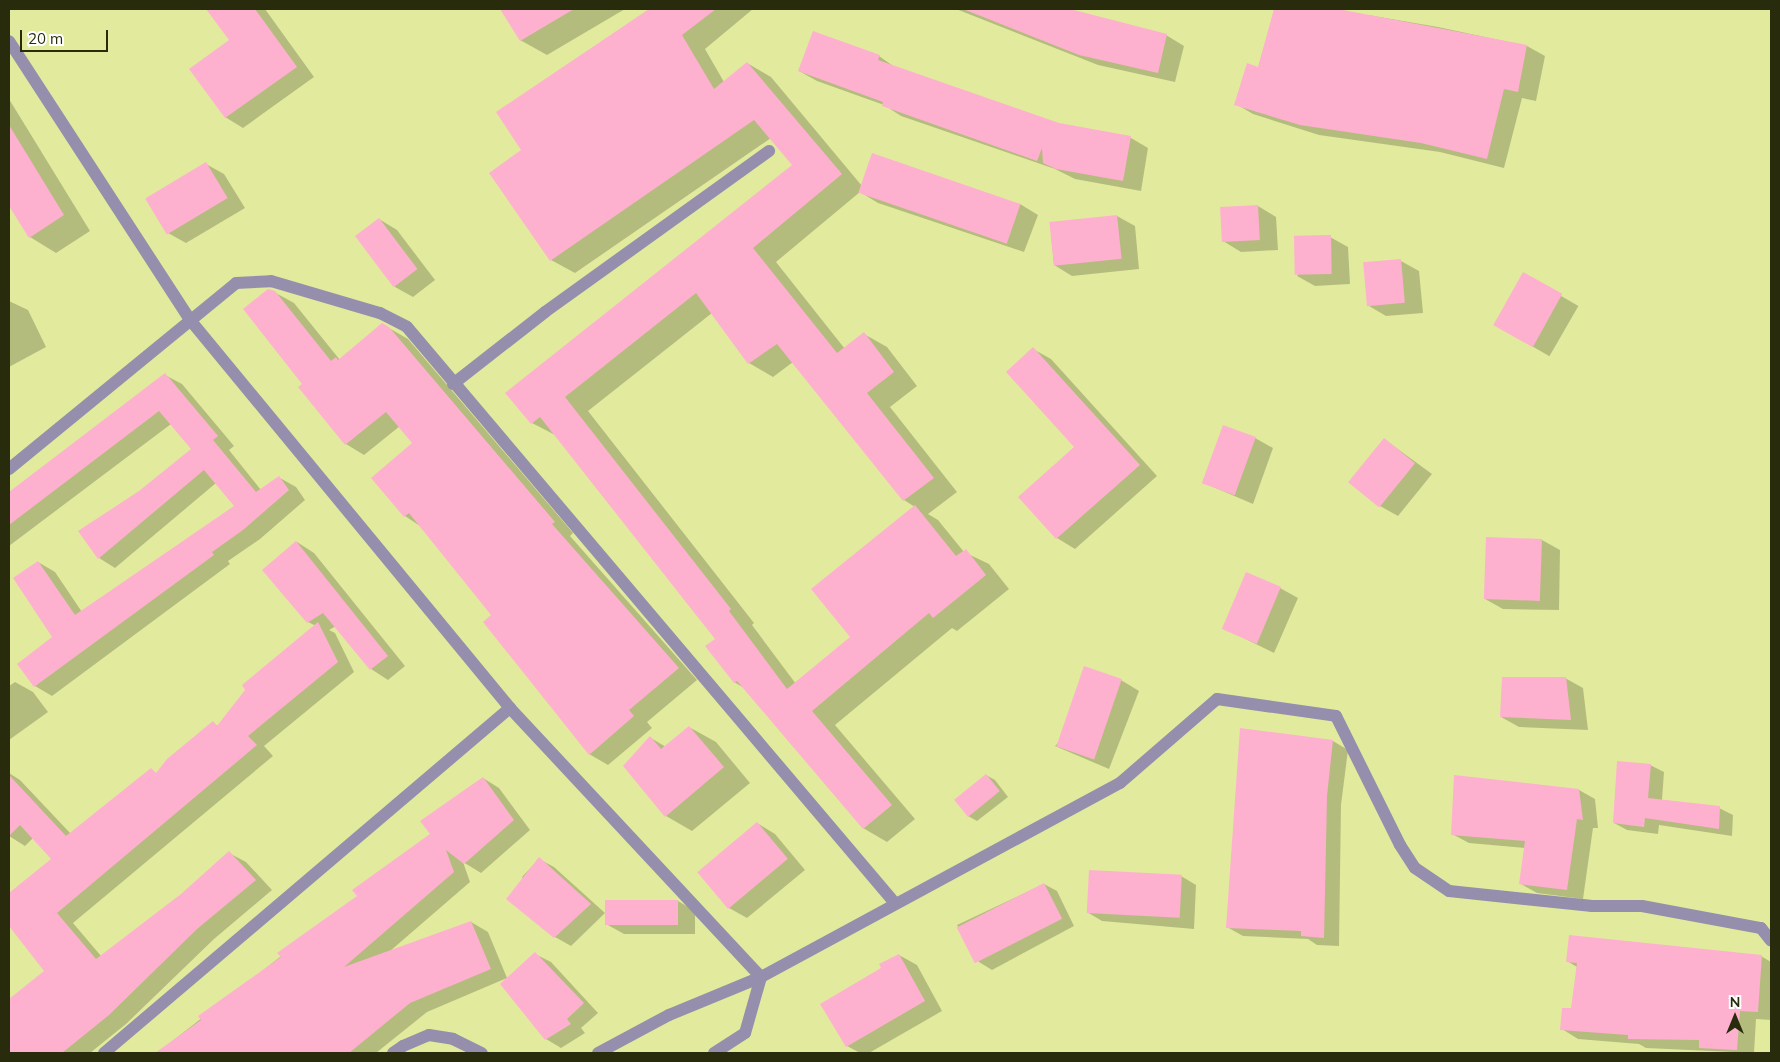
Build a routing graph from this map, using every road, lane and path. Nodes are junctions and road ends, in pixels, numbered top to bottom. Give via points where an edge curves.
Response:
1 (9, 41) edge
2 (769, 151) dead end
3 (190, 321) junction
4 (453, 384) junction
5 (9, 469) edge
6 (510, 708) junction
7 (894, 902) junction
8 (1771, 941) edge
9 (761, 977) junction
10 (104, 1053) edge
11 (393, 1053) edge
12 (482, 1053) edge
13 (598, 1053) edge
14 (714, 1053) edge

1 - 3 street
2 - 4 street via 546,312
3 - 4 street via 236,283 271,281 380,313 407,328
3 - 5 street
3 - 6 street
4 - 7 street
6 - 9 street
6 - 10 street
7 - 8 street via 1120,783 1217,699 1336,716 1400,845 1415,868 1449,891 1592,906 1642,906 1761,928
7 - 9 street
9 - 13 street via 669,1015
9 - 14 street via 745,1033
11 - 12 street via 429,1035 453,1039

